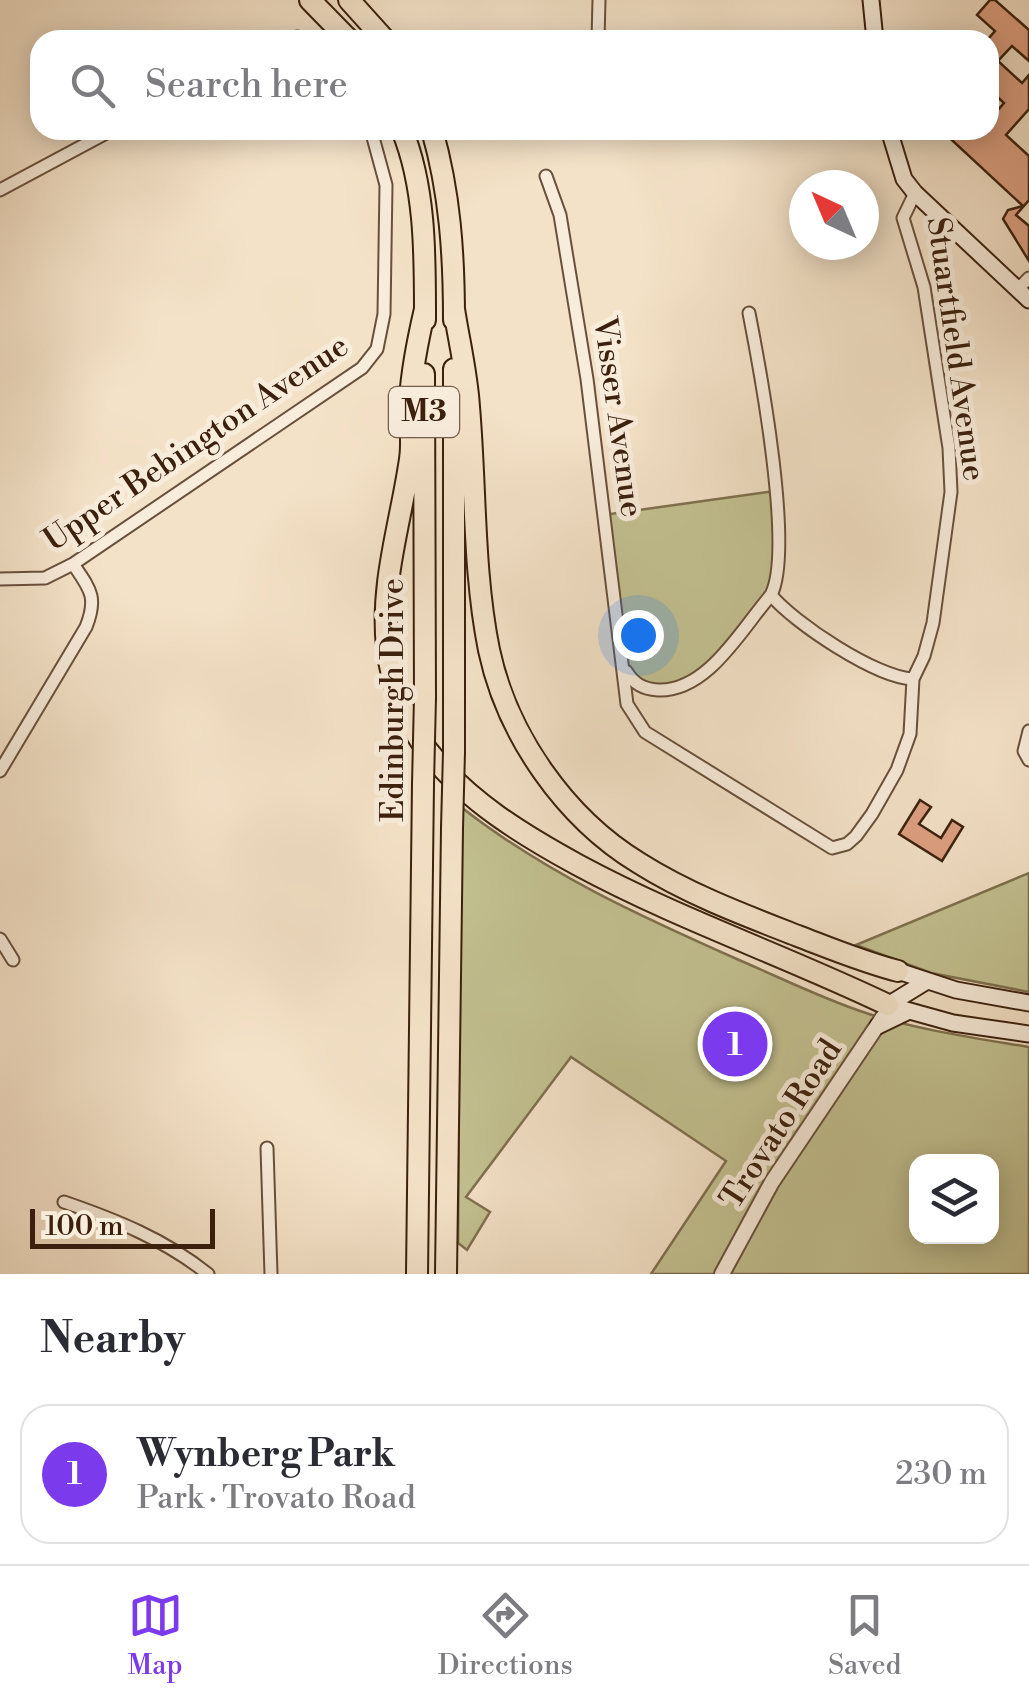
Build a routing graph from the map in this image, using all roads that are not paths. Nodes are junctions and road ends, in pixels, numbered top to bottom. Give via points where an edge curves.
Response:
1 (310, 0) edge
2 (349, 0) edge
3 (600, 0) edge
4 (871, 0) edge
5 (339, 30) edge
6 (376, 30) edge
7 (598, 30) edge
8 (874, 30) edge
9 (93, 140) edge
10 (374, 140) edge
11 (405, 140) edge
12 (435, 140) edge
13 (892, 140) edge
14 (546, 176) dead end
15 (0, 190) edge
16 (915, 193) junction
17 (1025, 289) edge
18 (425, 309) junction
19 (454, 309) junction
20 (749, 313) dead end
21 (72, 564) junction
22 (0, 579) edge
23 (771, 596) junction
24 (624, 667) junction
25 (913, 678) junction
26 (646, 688) junction
27 (1029, 730) edge
28 (645, 732) junction
29 (1029, 760) edge
30 (0, 772) edge
31 (0, 938) edge
32 (848, 958) junction
33 (13, 960) dead end
34 (898, 971) joint
35 (927, 981) junction
36 (1029, 1003) edge
37 (898, 1008) junction
38 (878, 1026) joint
39 (1029, 1034) edge
40 (266, 1148) dead end
41 (64, 1202) dead end
42 (208, 1274) edge
43 (272, 1274) edge
44 (417, 1274) edge
45 (446, 1274) edge
46 (722, 1274) edge

1 - 5 highway
2 - 6 highway
3 - 7 street
4 - 8 main road
9 - 15 street
10 - 21 street, Upper Bebington Avenue via 386,185 384,314 374,356
11 - 18 highway, Edinburgh Drive / M3 via 417,184
12 - 19 highway, Edinburgh Drive / M3 via 452,226
13 - 16 main road
14 - 24 street, Visser Avenue via 560,215 587,378
16 - 17 main road
16 - 25 street, Stuartfield Avenue via 903,218 924,288 951,492 933,623
18 - 37 highway via 385,623 400,703 426,749 481,803 541,844 702,926
18 - 44 highway, Edinburgh Drive / M3, bridge
19 - 32 highway via 469,401 490,653 509,712 543,771 588,823 635,861
19 - 45 highway, Edinburgh Drive / M3, bridge
20 - 23 street via 775,486 778,571
21 - 22 street, Upper Bebington Avenue via 45,578
21 - 30 street via 93,609
23 - 25 street via 789,615 871,666
23 - 26 street via 698,677 672,689
24 - 26 street
24 - 28 street via 627,704
25 - 28 street, Stuartfield Avenue via 910,734 897,770 856,836 839,847 821,844
26 - 28 street via 638,705
27 - 29 street
31 - 33 street
32 - 34 highway
32 - 37 highway via 878,978
34 - 35 main road
35 - 36 main road
35 - 37 main road
37 - 38 main road
37 - 39 main road
38 - 46 street, Trovato Road via 790,1153
40 - 43 street
41 - 42 street via 178,1250

